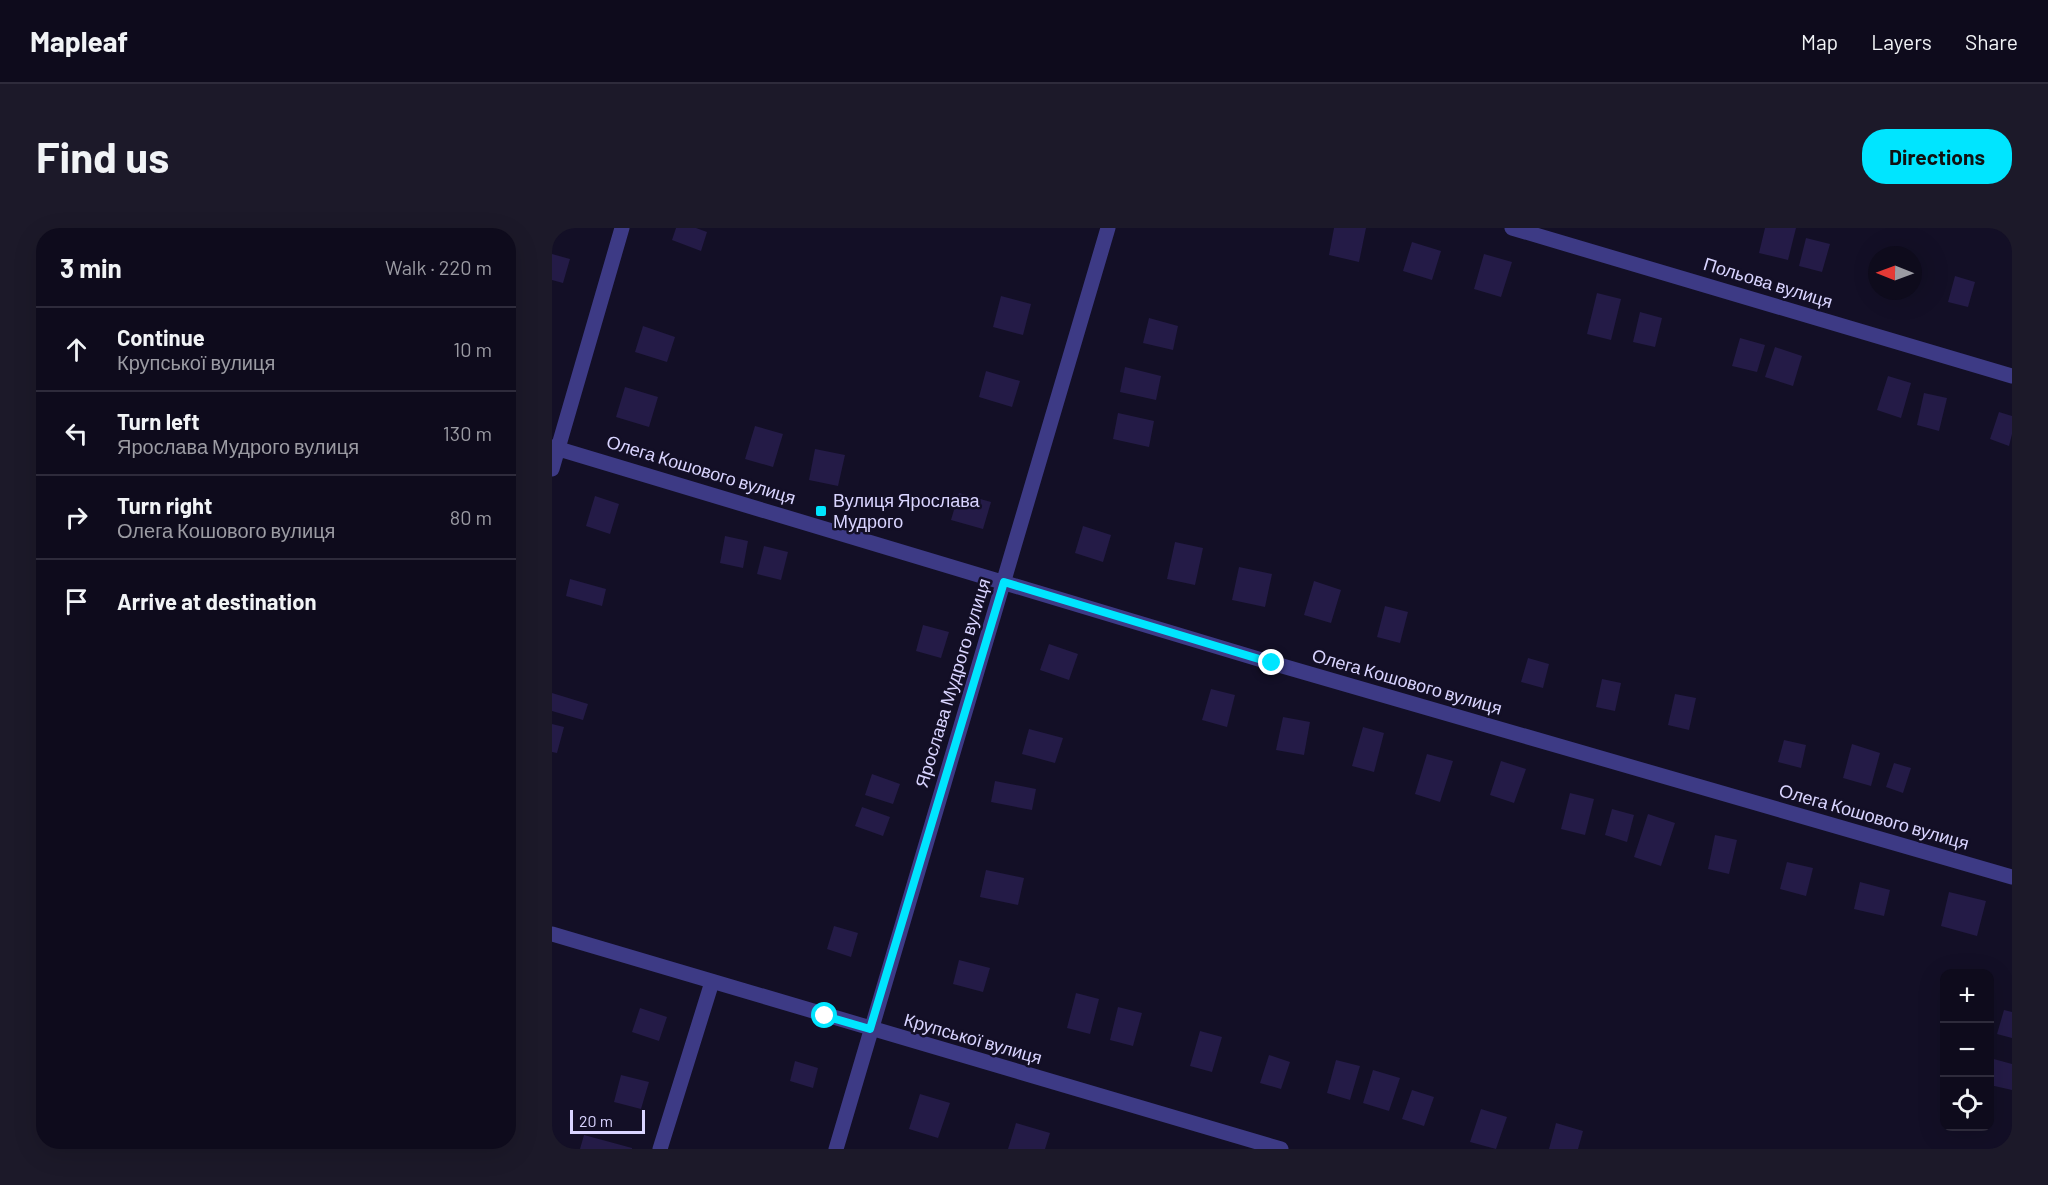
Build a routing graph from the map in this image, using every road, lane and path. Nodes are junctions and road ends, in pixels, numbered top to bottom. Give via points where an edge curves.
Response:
1 (622, 228) edge
2 (1108, 228) edge
3 (1512, 228) edge
4 (2012, 376) edge
5 (555, 447) edge
6 (552, 469) edge
7 (1004, 582) junction
8 (2012, 877) edge
9 (552, 934) edge
10 (712, 982) junction
11 (870, 1029) junction
12 (660, 1149) edge
13 (836, 1149) edge
14 (1281, 1149) edge

1 - 5 street
2 - 7 street, Ярослава Мудрого вулиця
3 - 4 street, Польова вулиця
5 - 6 street
5 - 7 street, Олега Кошового вулиця
7 - 8 street, Олега Кошового вулиця
7 - 11 street, Ярослава Мудрого вулиця
9 - 10 street, Крупської вулиця
10 - 11 street, Крупської вулиця
10 - 12 street
11 - 13 street, Ярослава Мудрого вулиця
11 - 14 street, Крупської вулиця

